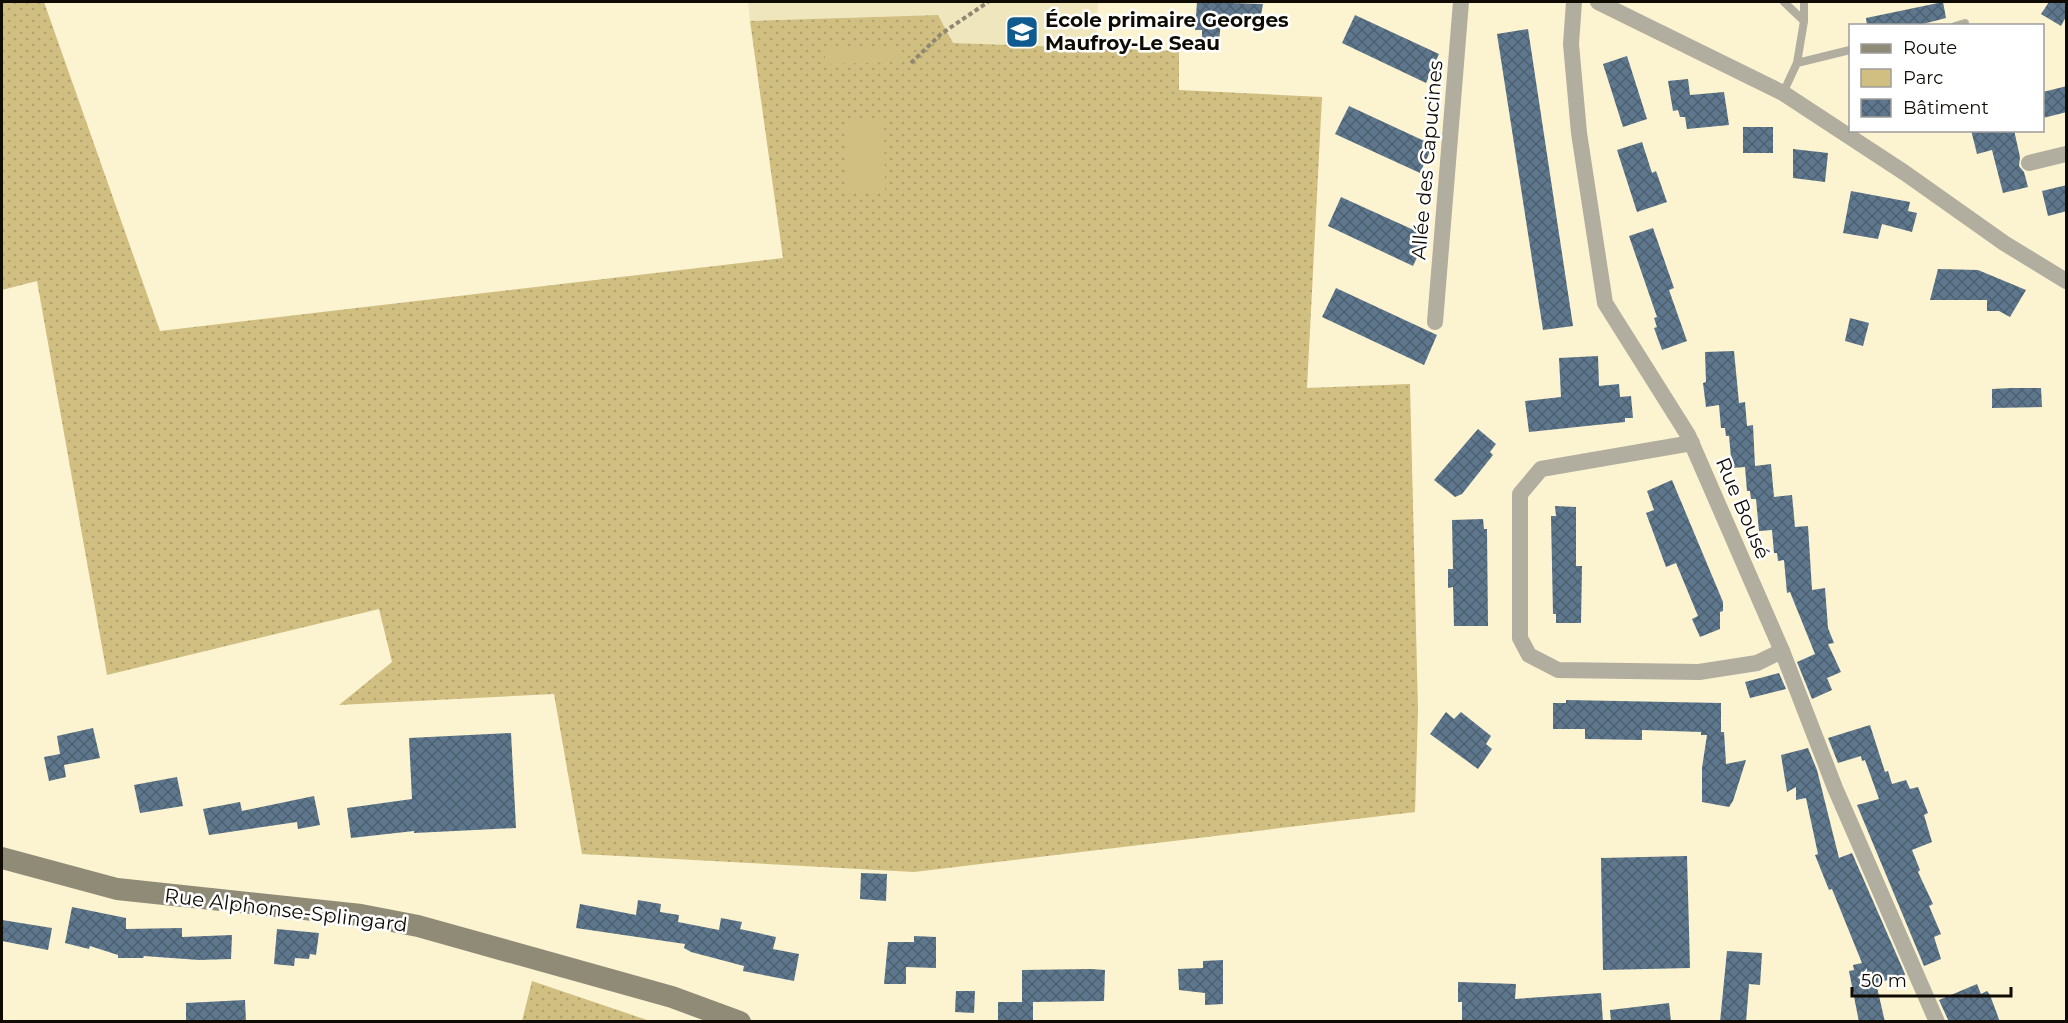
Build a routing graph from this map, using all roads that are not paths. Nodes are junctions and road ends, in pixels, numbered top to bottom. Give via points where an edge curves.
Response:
1 (1461, 2) edge
2 (1574, 2) edge
3 (1598, 2) edge
4 (1784, 2) edge
5 (1804, 2) edge
6 (1804, 21) junction
7 (1965, 23) dead end
8 (1962, 24) edge
9 (1849, 50) edge
10 (1797, 63) junction
11 (1784, 93) junction
12 (2067, 154) edge
13 (2029, 163) dead end
14 (2067, 281) edge
15 (1434, 322) dead end
16 (1692, 443) junction
17 (1782, 651) junction
18 (2, 858) edge
19 (740, 1022) edge
20 (1937, 1022) edge

1 - 15 street, Allée des Capucines
2 - 16 street, Rue Bousé via 1571,44 1579,133 1605,303
3 - 11 street
4 - 6 lane
5 - 6 lane
6 - 10 lane
7 - 8 lane
9 - 10 lane
10 - 11 lane
11 - 14 street via 2004,243
12 - 13 street
16 - 17 street, Rue Bousé
16 - 17 street via 1541,469 1520,494 1520,638 1529,655 1558,670 1699,672 1757,663
17 - 20 street, Rue Bousé via 1835,788
18 - 19 street, Rue Alphonse-Splingard via 117,889 361,915 418,926 672,998

